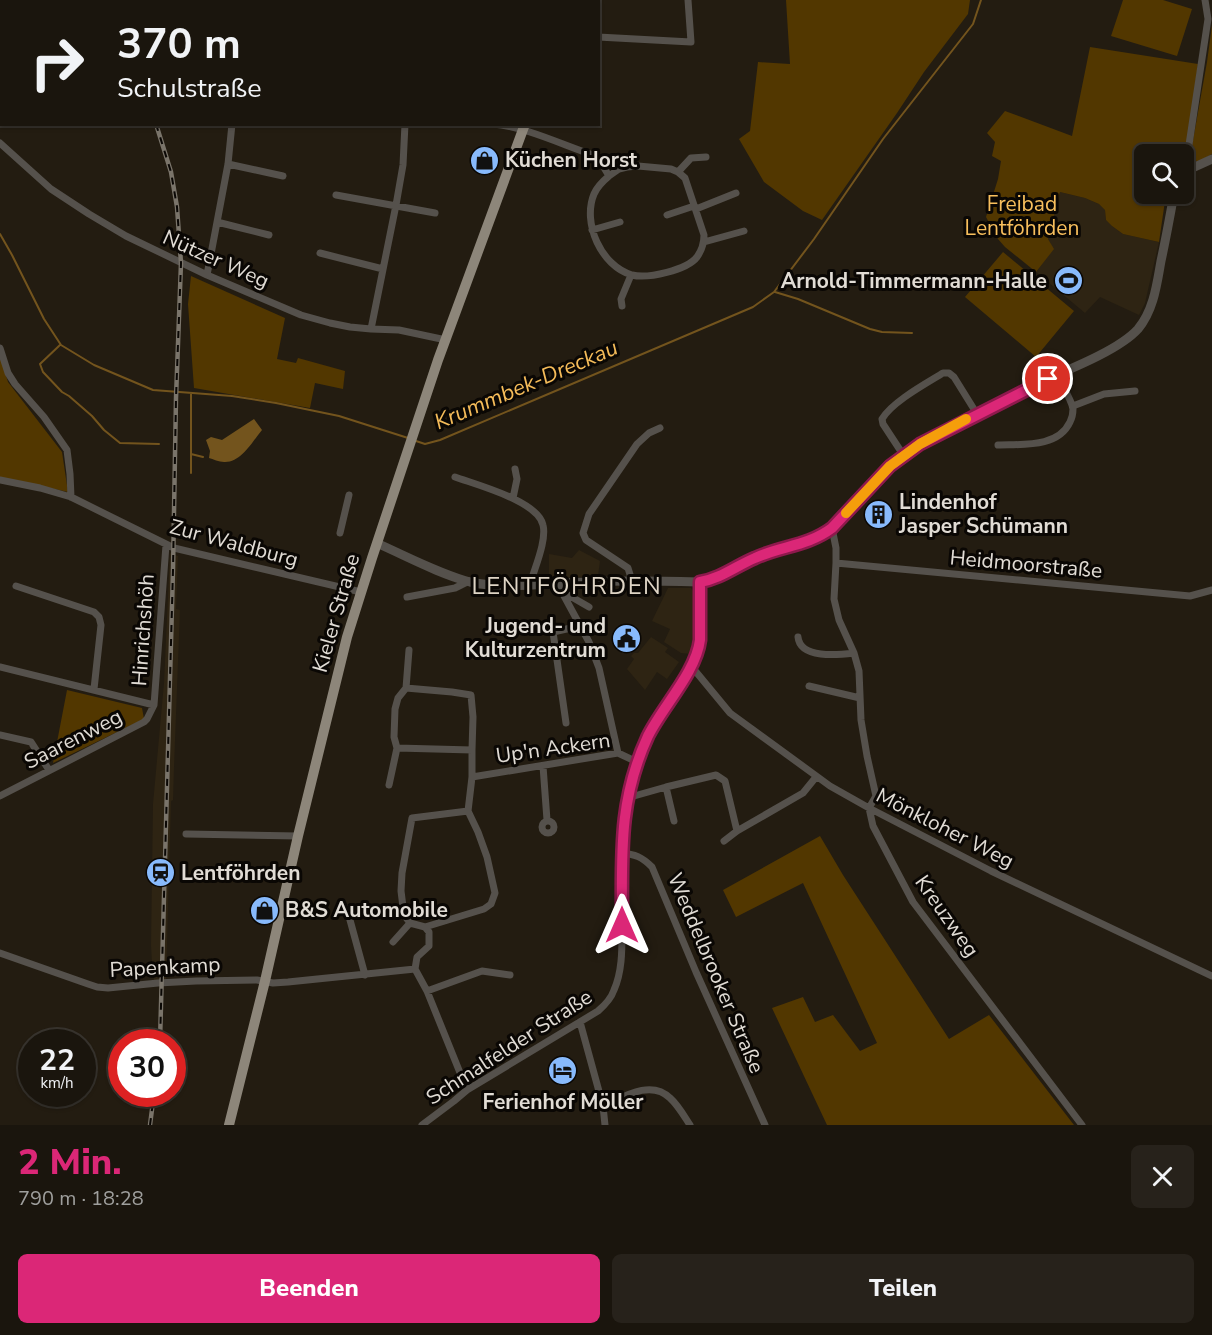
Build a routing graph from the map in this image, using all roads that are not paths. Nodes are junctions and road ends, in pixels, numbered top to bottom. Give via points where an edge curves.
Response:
1 (688, 0) edge
2 (1205, 0) edge
3 (600, 37) edge
4 (232, 126) edge
5 (405, 126) edge
6 (524, 127) edge
7 (0, 143) edge
8 (1189, 144) edge
9 (706, 157) dead end
10 (1212, 159) edge
11 (228, 164) junction
12 (1194, 169) edge
13 (678, 172) junction
14 (283, 176) dead end
15 (609, 176) junction
16 (736, 193) dead end
17 (336, 195) dead end
18 (1172, 204) edge
19 (396, 205) junction
20 (695, 207) junction
21 (435, 213) dead end
22 (667, 215) dead end
23 (217, 222) junction
24 (620, 222) dead end
25 (592, 230) junction
26 (744, 231) dead end
27 (269, 235) dead end
28 (704, 242) junction
29 (320, 253) dead end
30 (383, 269) junction
31 (207, 275) junction
32 (632, 275) junction
33 (622, 306) dead end
34 (370, 329) junction
35 (446, 340) junction
36 (0, 348) edge
37 (1057, 375) junction
38 (1135, 391) dead end
39 (1073, 406) junction
40 (977, 414) junction
41 (660, 428) dead end
42 (998, 445) dead end
43 (904, 456) junction
44 (515, 469) dead end
45 (455, 477) dead end
46 (0, 480) edge
47 (349, 495) dead end
48 (70, 497) junction
49 (513, 498) junction
50 (832, 528) junction
51 (340, 533) dead end
52 (166, 544) junction
53 (376, 545) junction
54 (836, 563) junction
55 (469, 581) junction
56 (632, 581) junction
57 (700, 582) junction
58 (530, 585) junction
59 (16, 586) dead end
60 (559, 587) junction
61 (1212, 590) edge
62 (361, 592) junction
63 (407, 597) dead end
64 (589, 607) dead end
65 (580, 626) junction
66 (798, 637) dead end
67 (409, 650) dead end
68 (854, 653) junction
69 (692, 667) junction
70 (0, 668) edge
71 (809, 686) dead end
72 (406, 688) junction
73 (94, 689) junction
74 (860, 698) junction
75 (154, 705) junction
76 (566, 723) dead end
77 (0, 735) edge
78 (397, 748) junction
79 (472, 750) junction
80 (618, 753) junction
81 (637, 762) junction
82 (543, 766) junction
83 (50, 770) junction
84 (472, 777) junction
85 (816, 777) junction
86 (389, 785) dead end
87 (666, 787) junction
88 (0, 796) edge
89 (627, 798) junction
90 (869, 808) junction
91 (468, 811) junction
92 (548, 820) dead end
93 (674, 821) dead end
94 (737, 831) junction
95 (186, 834) dead end
96 (298, 836) junction
97 (724, 841) dead end
98 (621, 853) junction
99 (347, 909) dead end
100 (410, 923) junction
101 (425, 927) junction
102 (393, 942) dead end
103 (0, 952) edge
104 (415, 969) junction
105 (365, 975) junction
106 (510, 975) dead end
107 (1212, 975) edge
108 (265, 981) junction
109 (427, 991) junction
110 (580, 1022) junction
111 (466, 1090) junction
112 (603, 1106) junction
113 (230, 1125) edge
114 (422, 1125) edge
115 (605, 1125) edge
116 (690, 1125) edge
117 (765, 1125) edge
118 (1082, 1125) edge

1 - 3 street via 691,42
2 - 8 street via 1208,19
4 - 11 street
5 - 19 street
6 - 15 street via 592,155
6 - 35 main road, Kieler Straße
7 - 31 street, Nützer Weg via 51,189 89,214
9 - 13 street via 691,158
10 - 12 street
11 - 14 street
11 - 23 street
13 - 15 street via 627,167
13 - 20 street via 685,178
15 - 25 street via 594,194
16 - 20 street
17 - 19 street
18 - 37 street via 1156,289 1144,321 1126,340
19 - 21 street
19 - 30 street
20 - 22 street
20 - 28 street
23 - 27 street
23 - 31 street
24 - 25 street
25 - 32 street via 605,255
26 - 28 street
28 - 32 street via 688,264 656,276
29 - 30 street
30 - 34 street
31 - 34 street, Nützer Weg via 301,315
32 - 33 street via 621,299
34 - 35 street, Nützer Weg via 399,330
35 - 53 main road, Kieler Straße
36 - 48 street via 15,384 67,450
37 - 39 street
37 - 40 street
38 - 39 street via 1104,394
39 - 42 street via 1068,425 1051,440
40 - 43 street
40 - 43 street via 954,377 942,373 882,419
41 - 56 street via 637,444 589,514 583,533 586,540 628,568
43 - 50 street
44 - 49 street
45 - 49 street
46 - 48 street, Zur Waldburg
47 - 51 street
48 - 52 street, Zur Waldburg
49 - 58 street via 528,506 543,525 543,544
50 - 54 street, Kreuzweg
50 - 57 street via 811,541 768,552 712,580
52 - 62 street, Zur Waldburg
52 - 75 street, Hinrichshöh
53 - 55 street
53 - 62 main road, Kieler Straße
54 - 61 street, Heidmoorstraße via 1190,596
54 - 68 street, Kreuzweg via 834,599
55 - 58 street
55 - 63 street via 455,588
56 - 57 street
56 - 60 street
57 - 69 street, Schmalfelder Straße via 700,640
58 - 60 street
59 - 73 street via 99,617
60 - 64 street
60 - 65 street
62 - 96 main road, Kieler Straße
65 - 76 street via 553,632
65 - 80 street via 599,668
66 - 68 street via 798,643 807,650 835,655
67 - 72 street
68 - 74 street, Kreuzweg
69 - 81 street, Schmalfelder Straße via 662,710
69 - 85 street, Mönkloher Weg via 730,713
70 - 73 street, Hinrichshöh
71 - 74 street
72 - 78 street via 395,709
72 - 79 street via 471,696
73 - 75 street, Hinrichshöh
74 - 90 street, Kreuzweg via 876,796
75 - 83 street, Saarenweg via 144,722
77 - 83 street via 31,742
78 - 79 street
78 - 86 street
79 - 84 street
80 - 81 street, Up'n Ackern
80 - 82 street, Up'n Ackern
81 - 89 street, Schmalfelder Straße
82 - 84 street, Up'n Ackern
82 - 92 street
83 - 88 street, Saarenweg
84 - 91 street
85 - 90 street, Mönkloher Weg
85 - 94 street via 803,793
87 - 89 street
87 - 93 street
87 - 94 street via 716,775 725,781
89 - 98 street, Schmalfelder Straße
90 - 107 street, Mönkloher Weg
90 - 118 street, Kreuzweg via 873,826 913,902
91 - 100 street via 412,818 401,891 404,915
91 - 101 street via 487,856 495,893 491,904
94 - 97 street
95 - 96 street
96 - 108 main road, Kieler Straße
98 - 110 street, Schmalfelder Straße via 622,946 618,980 606,1004
98 - 117 street, Weddelbrooker Straße via 643,858 652,867
99 - 105 street
100 - 101 street
100 - 102 street
101 - 104 street via 429,946 417,957
103 - 108 street, Papenkamp via 98,987
104 - 105 street, Papenkamp
104 - 109 street
105 - 108 street, Papenkamp
106 - 109 street via 483,971
108 - 113 main road, Kieler Straße
109 - 111 street
110 - 111 street, Schmalfelder Straße
110 - 112 street
111 - 114 street, Schmalfelder Straße
112 - 115 street
112 - 116 street via 644,1089 659,1090

